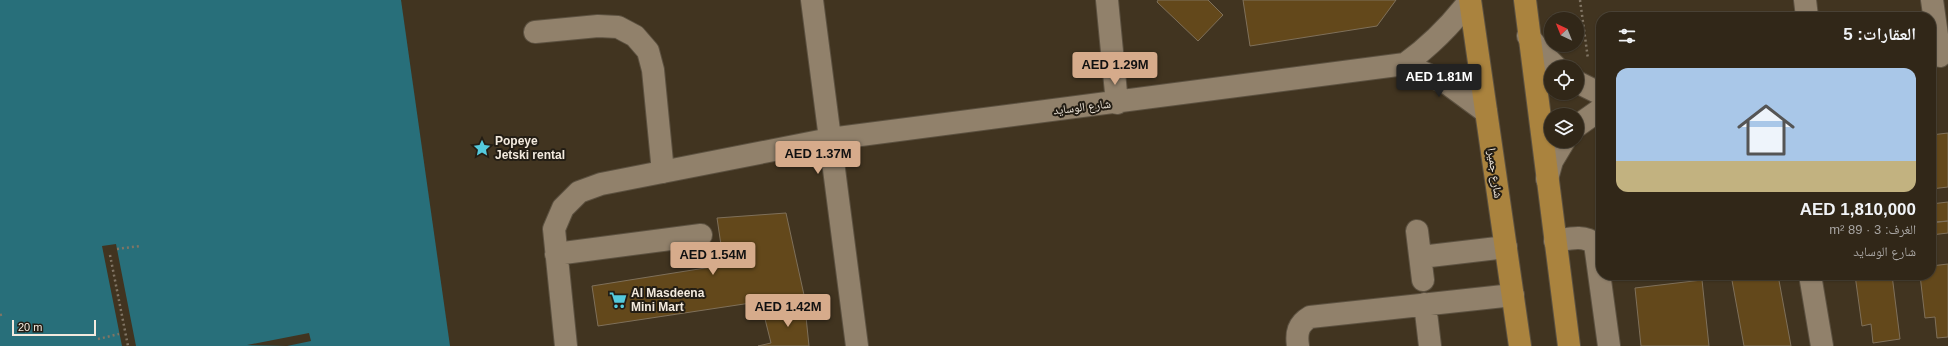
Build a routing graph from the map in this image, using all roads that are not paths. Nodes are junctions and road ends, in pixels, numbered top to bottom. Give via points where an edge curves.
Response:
1 (812, 0) edge
2 (1107, 0) edge
3 (1470, 0) edge
4 (1525, 0) edge
5 (1805, 0) edge
6 (1932, 0) edge
7 (1806, 12) edge
8 (1934, 12) edge
9 (1936, 28) edge
10 (535, 32) dead end
11 (1528, 36) junction
12 (1940, 57) edge
13 (1549, 60) edge
14 (1405, 64) junction
15 (1593, 94) edge
16 (1116, 102) junction
17 (1486, 112) junction
18 (1584, 112) edge
19 (830, 139) junction
20 (1560, 148) edge
21 (663, 172) junction
22 (1547, 179) junction
23 (1417, 231) dead end
24 (701, 235) dead end
25 (1555, 241) junction
26 (1506, 247) junction
27 (1596, 252) edge
28 (556, 254) junction
29 (1421, 257) junction
30 (1423, 280) dead end
31 (1600, 280) edge
32 (1811, 280) edge
33 (1513, 295) junction
34 (1425, 304) junction
35 (566, 346) edge
36 (857, 346) edge
37 (1298, 346) edge
38 (1430, 346) edge
39 (1520, 346) edge
40 (1568, 346) edge
41 (1608, 346) edge
42 (1822, 346) edge

1 - 19 street
2 - 16 street
3 - 14 street via 1441,35
3 - 17 main road, شارع جميرا
4 - 11 main road
5 - 7 street
6 - 8 street
9 - 12 street
10 - 21 street via 598,26 618,27 635,36 648,51 653,70
11 - 13 street
11 - 22 main road
14 - 16 street, شارع الوسايد
14 - 17 street via 1448,84
15 - 18 street
16 - 19 street, شارع الوسايد
17 - 26 main road, شارع جميرا
19 - 21 street, شارع الوسايد
19 - 36 street
20 - 22 street via 1552,161
21 - 28 street, شارع الوسايد via 601,184 579,192 563,208 554,229
22 - 25 main road
23 - 29 street
24 - 28 street
25 - 27 street via 1589,238 1595,244
25 - 40 main road
26 - 29 street
26 - 33 main road, شارع جميرا
28 - 35 street, شارع الوسايد
29 - 30 street
31 - 41 street
32 - 42 street
33 - 34 street
33 - 39 main road, شارع جميرا
34 - 37 street via 1310,317 1302,322 1298,330
34 - 38 street

